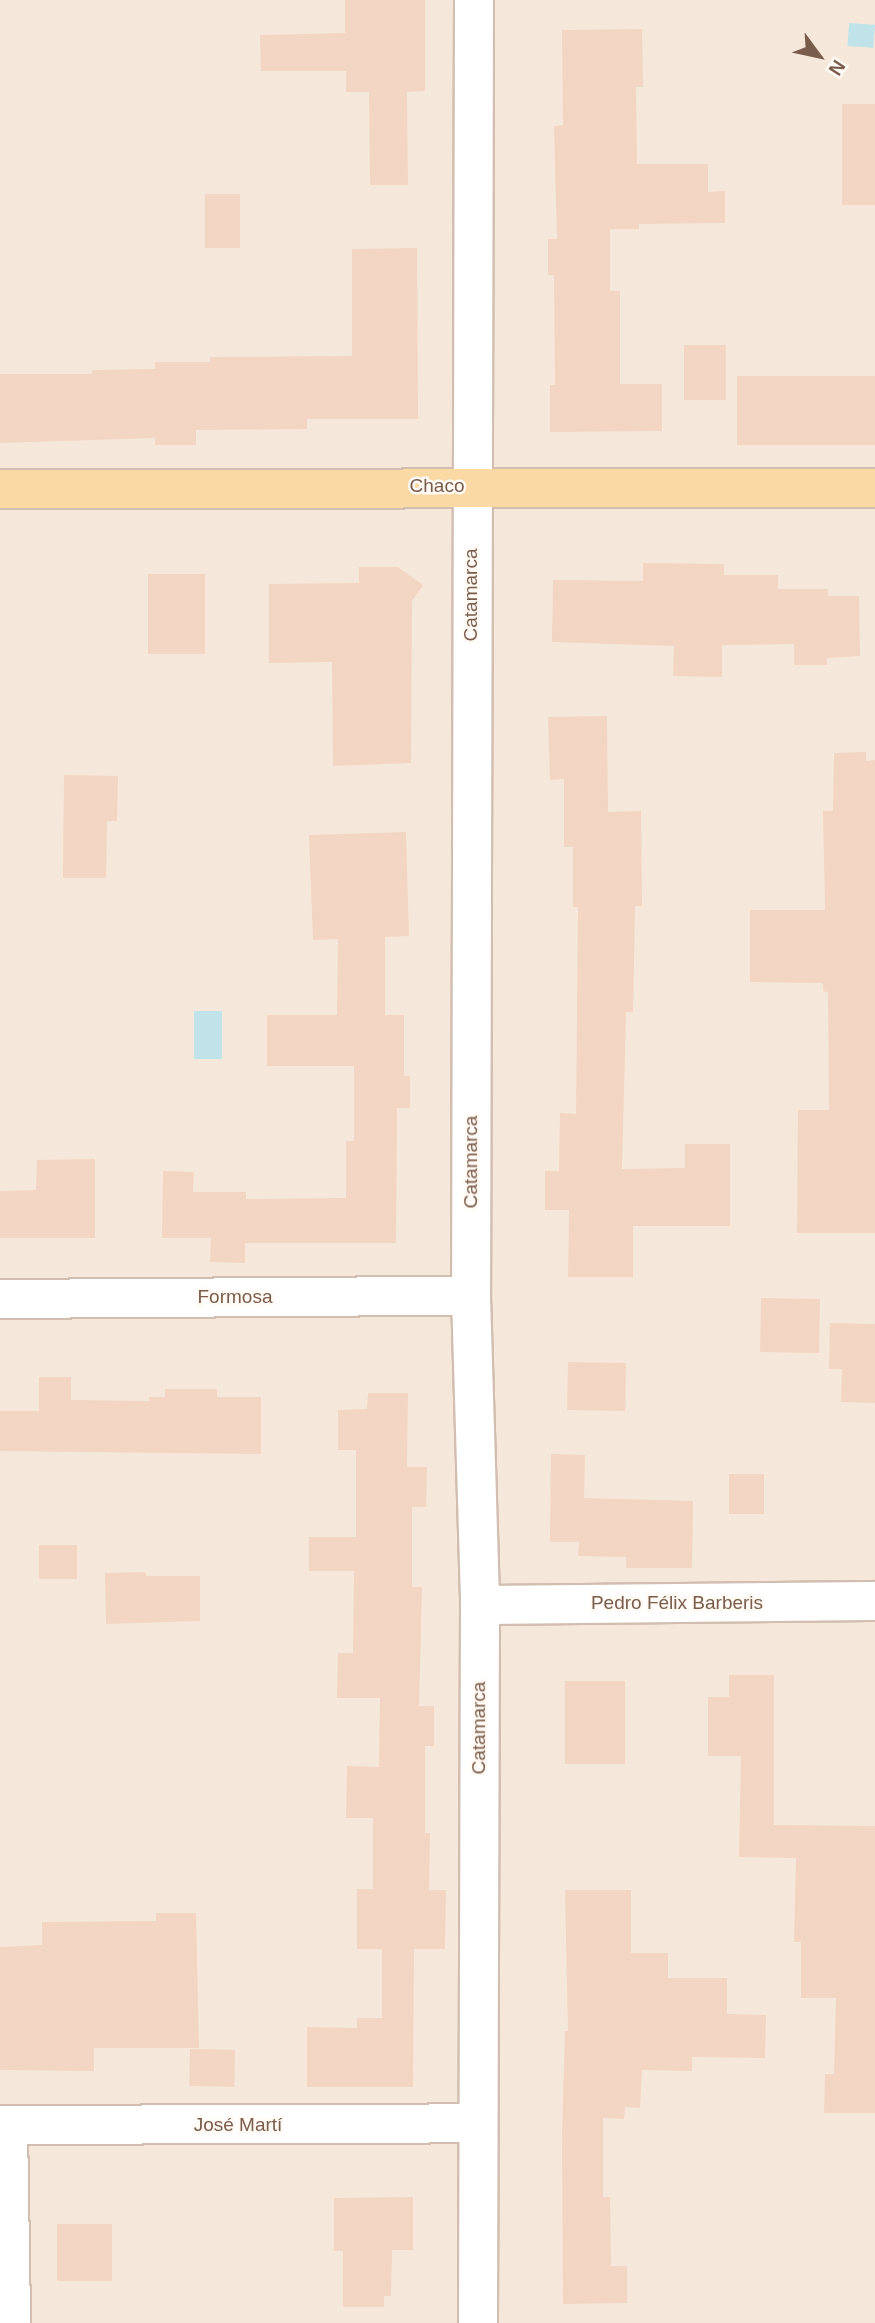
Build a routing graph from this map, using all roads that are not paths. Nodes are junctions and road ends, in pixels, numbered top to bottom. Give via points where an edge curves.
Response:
1 (474, 0) edge
2 (471, 485) junction
3 (875, 488) edge
4 (0, 489) edge
5 (471, 1296) junction
6 (0, 1299) edge
7 (875, 1601) edge
8 (480, 1605) junction
9 (477, 2123) junction
10 (4, 2125) edge
11 (11, 2323) edge
12 (478, 2323) edge

1 - 2 street, Catamarca
2 - 3 main road, Chaco
2 - 4 main road, Chaco
2 - 5 street, Catamarca
5 - 6 street, Formosa
5 - 8 street, Catamarca
7 - 8 street, Pedro Félix Barberis
8 - 9 street, Catamarca
9 - 10 street, José Martí
9 - 12 street, Catamarca
10 - 11 street

